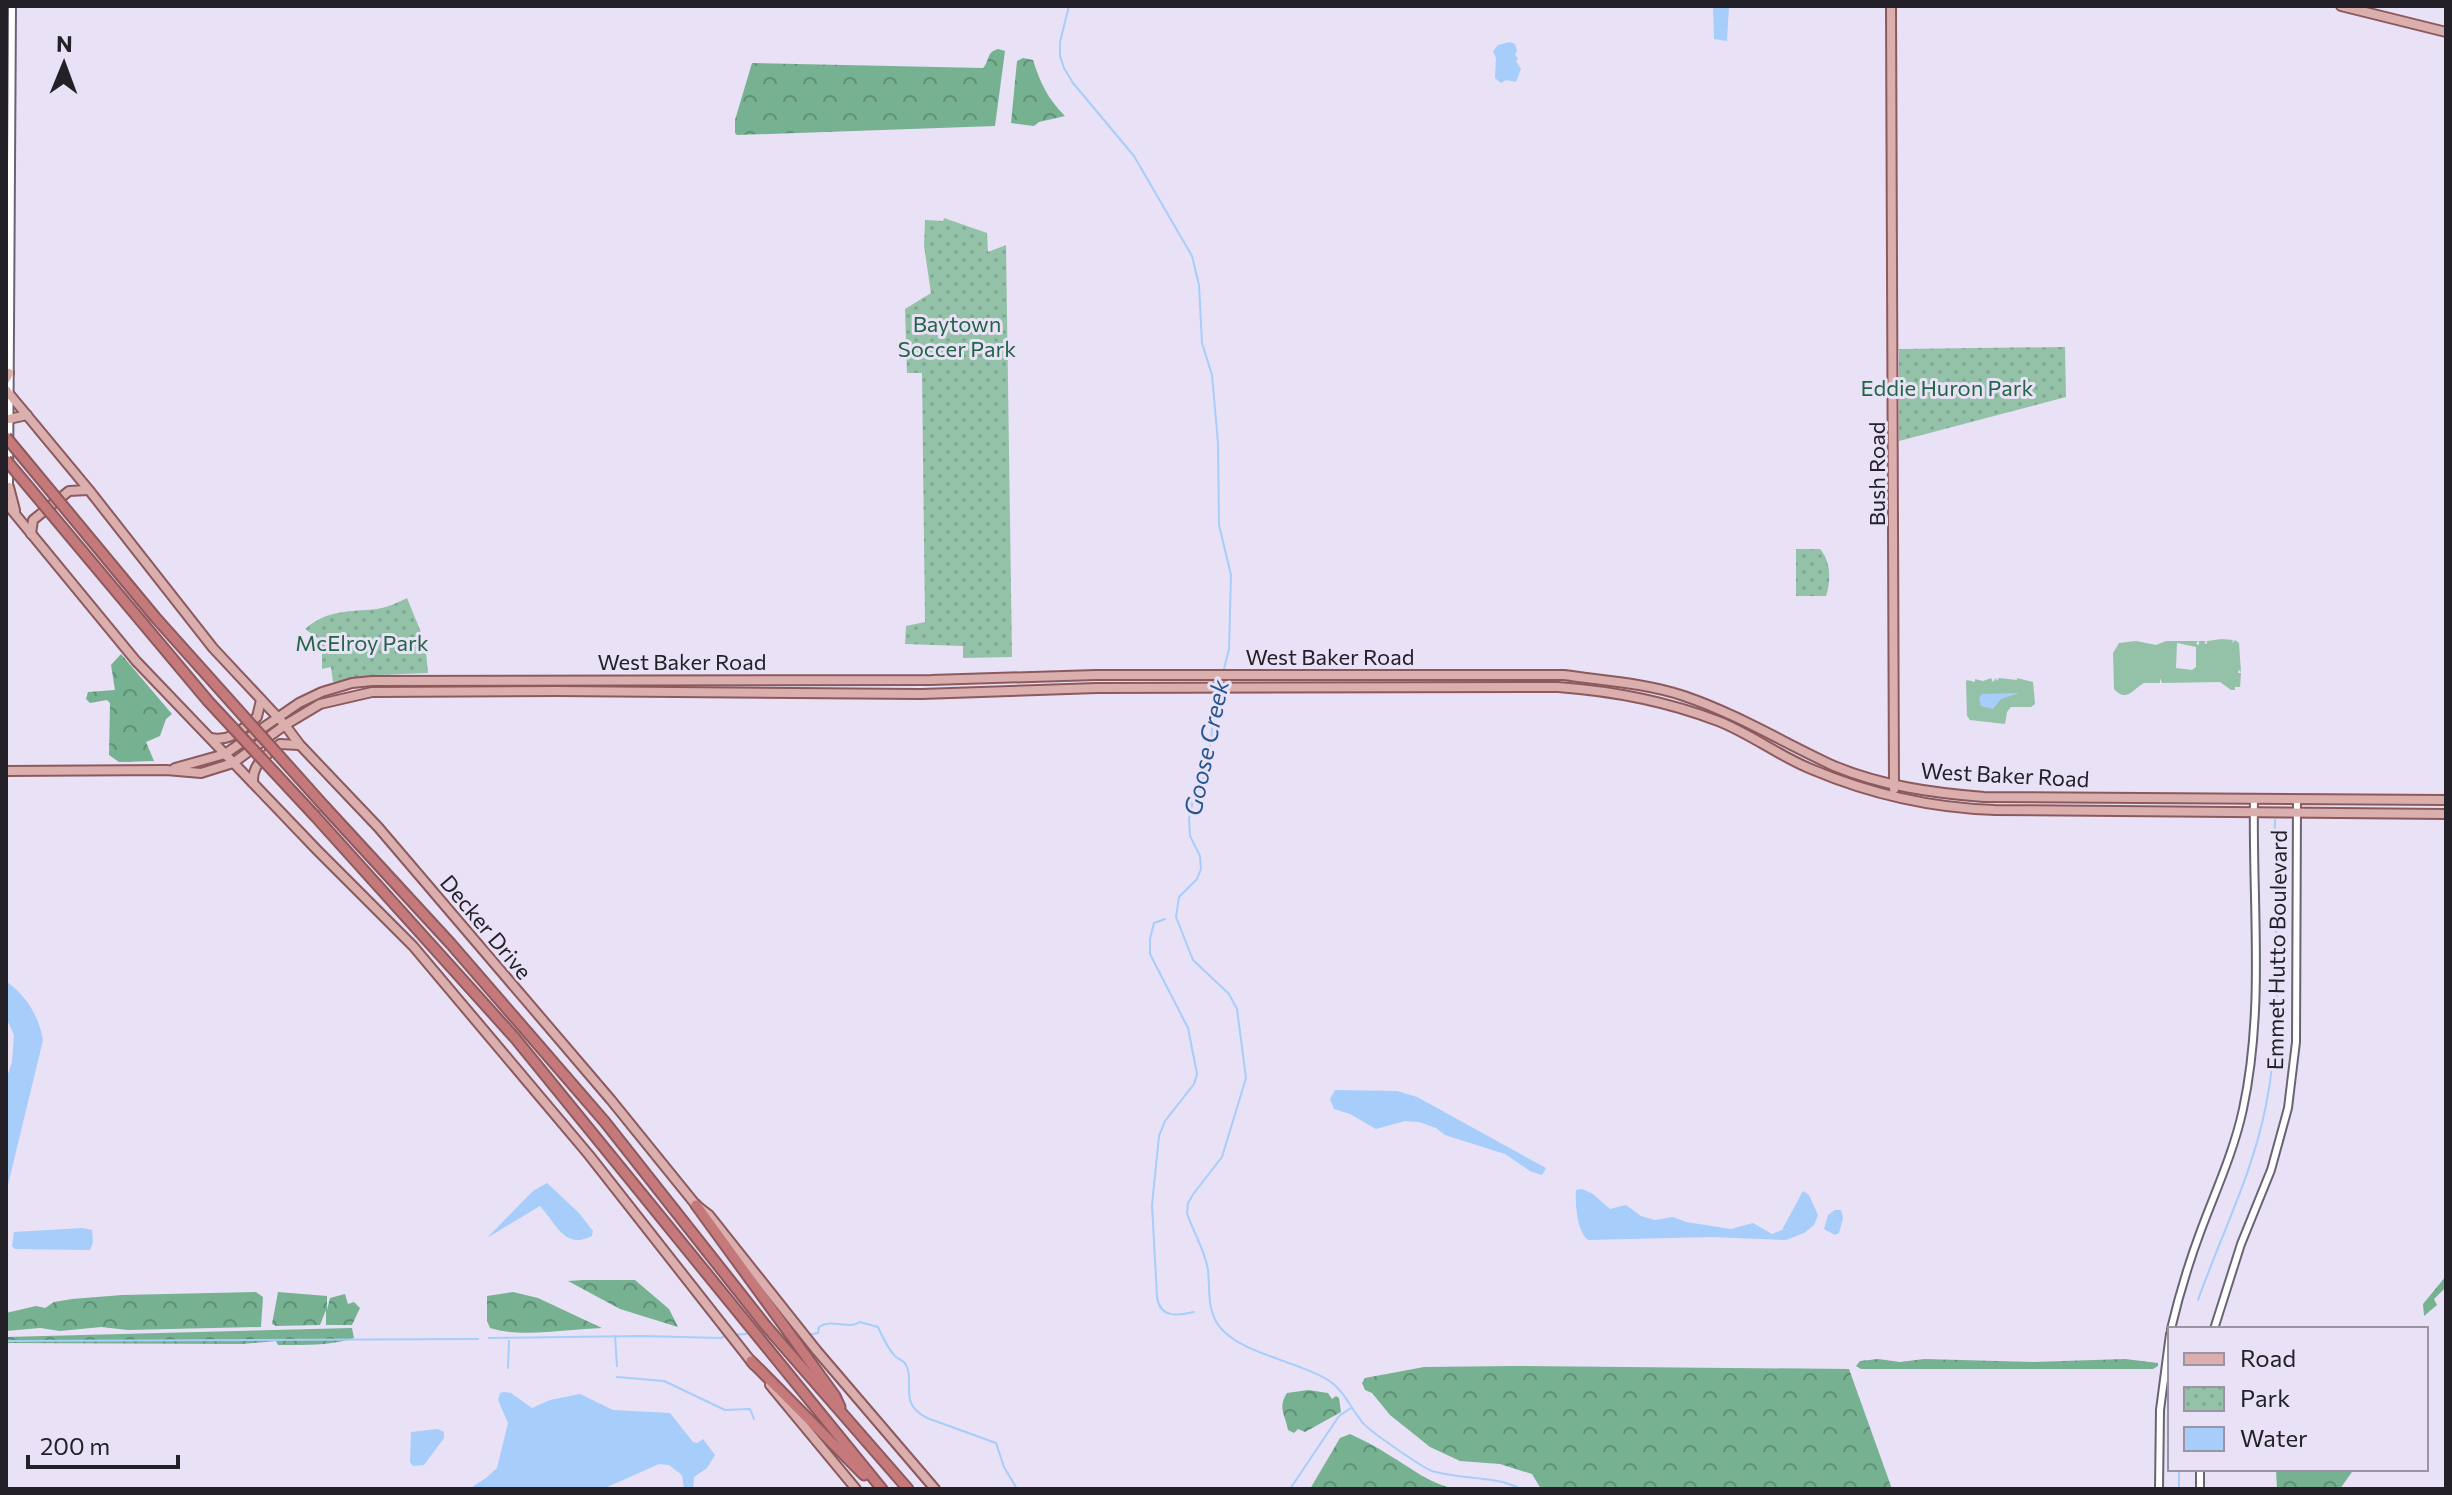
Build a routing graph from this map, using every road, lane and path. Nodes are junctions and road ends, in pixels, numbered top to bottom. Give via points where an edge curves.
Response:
1 (12, 6) edge
2 (1891, 6) edge
3 (2341, 6) edge
4 (2446, 32) edge
5 (8, 376) edge
6 (8, 392) edge
7 (27, 415) junction
8 (9, 419) junction
9 (6, 437) edge
10 (6, 460) edge
11 (8, 488) edge
12 (89, 490) junction
13 (6, 503) edge
14 (18, 518) junction
15 (31, 534) junction
16 (1456, 675) junction
17 (402, 680) junction
18 (556, 680) junction
19 (789, 680) junction
20 (1457, 687) junction
21 (402, 691) junction
22 (556, 691) junction
23 (789, 693) junction
24 (1680, 695) junction
25 (261, 700) junction
26 (1675, 706) junction
27 (277, 717) junction
28 (285, 725) junction
29 (210, 737) junction
30 (1781, 740) junction
31 (300, 745) junction
32 (1776, 751) junction
33 (225, 754) junction
34 (233, 763) junction
35 (166, 770) junction
36 (6, 771) edge
37 (253, 783) junction
38 (1894, 785) junction
39 (1893, 797) junction
40 (2010, 797) junction
41 (2127, 798) junction
42 (2254, 799) junction
43 (2297, 800) junction
44 (2446, 800) edge
45 (2010, 810) junction
46 (2127, 811) junction
47 (2254, 811) junction
48 (2297, 812) junction
49 (2446, 814) edge
50 (696, 1205) junction
51 (2171, 1327) edge
52 (2215, 1327) edge
53 (2168, 1347) edge
54 (751, 1361) junction
55 (842, 1414) junction
56 (856, 1489) edge
57 (880, 1489) edge
58 (908, 1489) edge
59 (935, 1489) edge
60 (2159, 1489) edge

1 - 5 street
2 - 38 main road, Bush Road
3 - 4 main road
5 - 6 street
6 - 7 main road, Decker Drive
6 - 8 street
7 - 8 main road
7 - 12 main road, Decker Drive
8 - 11 street
9 - 55 highway, Decker Drive, bridge via 155,617 605,1122
10 - 57 highway, bridge via 208,701 515,1038
11 - 14 main road
12 - 15 main road via 69,491 33,520
12 - 25 main road, Decker Drive via 213,648
13 - 14 main road
14 - 15 main road
15 - 29 main road via 136,661
16 - 19 main road, West Baker Road
16 - 20 main road
16 - 24 main road, West Baker Road via 1578,677
17 - 18 main road, West Baker Road
17 - 21 main road
17 - 27 main road, West Baker Road via 334,688
18 - 19 main road, West Baker Road
18 - 22 main road
19 - 23 main road
20 - 23 main road, West Baker Road
20 - 26 main road, West Baker Road via 1602,690
21 - 22 main road, West Baker Road
21 - 28 main road, West Baker Road via 337,699
22 - 23 main road, West Baker Road
24 - 26 main road
24 - 30 main road, West Baker Road
25 - 27 main road, Decker Drive
25 - 29 main road via 257,717 231,738
26 - 32 main road, West Baker Road via 1721,722
27 - 28 main road, Decker Drive
27 - 33 main road, West Baker Road
28 - 31 main road, Decker Drive
28 - 34 main road, West Baker Road
29 - 33 main road
30 - 32 main road
30 - 38 main road, West Baker Road via 1837,767
31 - 37 main road via 280,744 258,761
31 - 50 main road, Decker Drive via 378,827
32 - 39 main road, West Baker Road
33 - 34 main road
33 - 35 main road, West Baker Road
34 - 35 main road, West Baker Road via 201,773
34 - 37 main road
35 - 36 main road, West Baker Road
37 - 54 main road via 413,946 574,1137
38 - 39 main road, Bush Road
38 - 40 main road, West Baker Road
39 - 45 main road, West Baker Road via 1943,807
40 - 41 main road, West Baker Road
40 - 45 main road
41 - 42 main road, West Baker Road
41 - 46 main road
42 - 43 main road, West Baker Road
42 - 47 street, Emmet Hutto Boulevard
43 - 44 main road, West Baker Road
43 - 48 street, Emmet Hutto Boulevard
45 - 46 main road, West Baker Road
46 - 47 main road, West Baker Road
47 - 48 main road, West Baker Road
47 - 51 street, Emmet Hutto Boulevard via 2256,1004 2251,1067 2233,1148 2201,1228
48 - 49 main road, West Baker Road
48 - 52 street, Emmet Hutto Boulevard via 2296,1042 2288,1108
50 - 55 highway via 835,1396
50 - 59 main road, Decker Drive
53 - 60 street, Emmet Hutto Boulevard
54 - 56 main road
54 - 57 highway
55 - 58 highway, Decker Drive

